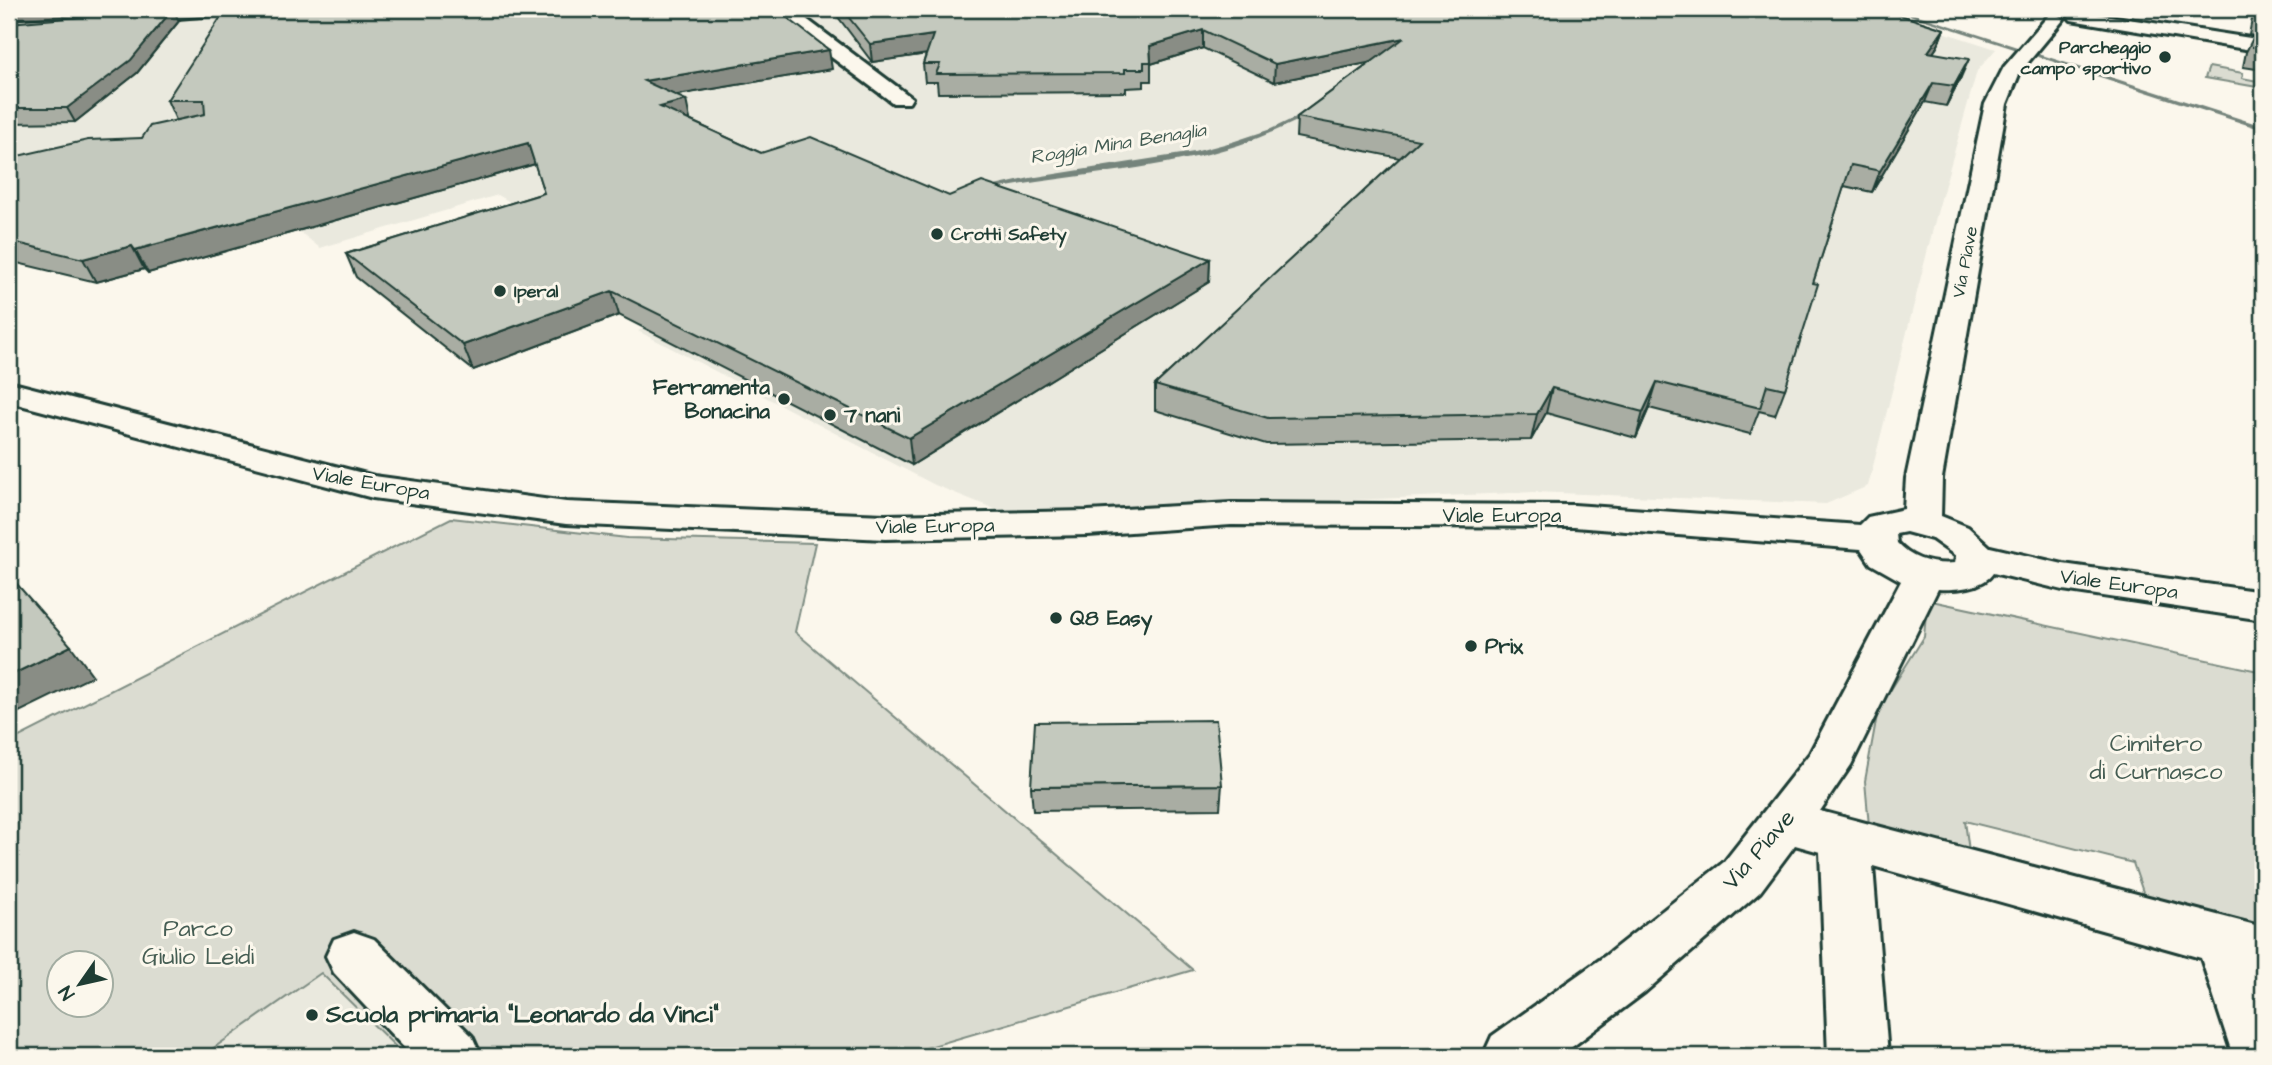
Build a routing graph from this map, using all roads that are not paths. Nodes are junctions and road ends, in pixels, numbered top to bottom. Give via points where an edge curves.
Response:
1 (223, 9) edge
2 (784, 9) edge
3 (2054, 13) edge
4 (103, 20) edge
5 (2263, 46) edge
6 (901, 98) dead end
7 (9, 392) edge
8 (1922, 523) junction
9 (1874, 538) junction
10 (1976, 556) junction
11 (1925, 575) junction
12 (2263, 606) edge
13 (1786, 822) junction
14 (1846, 838) junction
15 (2243, 946) edge
16 (354, 956) dead end
17 (451, 1056) edge
18 (1513, 1056) edge
19 (1858, 1056) edge
20 (2263, 1056) edge

1 - 4 street
2 - 6 street
3 - 5 street via 2074,20 2077,16
3 - 8 street, Via Piave via 2011,71 1996,104 1924,478
7 - 9 street, Viale Europa via 373,487 566,513 885,527 1088,523 1231,514 1574,516
8 - 9 street, Viale Europa via 1882,524
8 - 10 street, Viale Europa via 1950,533
9 - 11 street via 1896,562
10 - 11 street via 1974,570 1966,575
10 - 12 street, Viale Europa via 2063,577
11 - 13 street, Via Piave via 1827,765
13 - 14 street
13 - 18 street, Via Piave via 1742,877 1625,974
14 - 15 street
14 - 19 street
15 - 20 street
16 - 17 street

